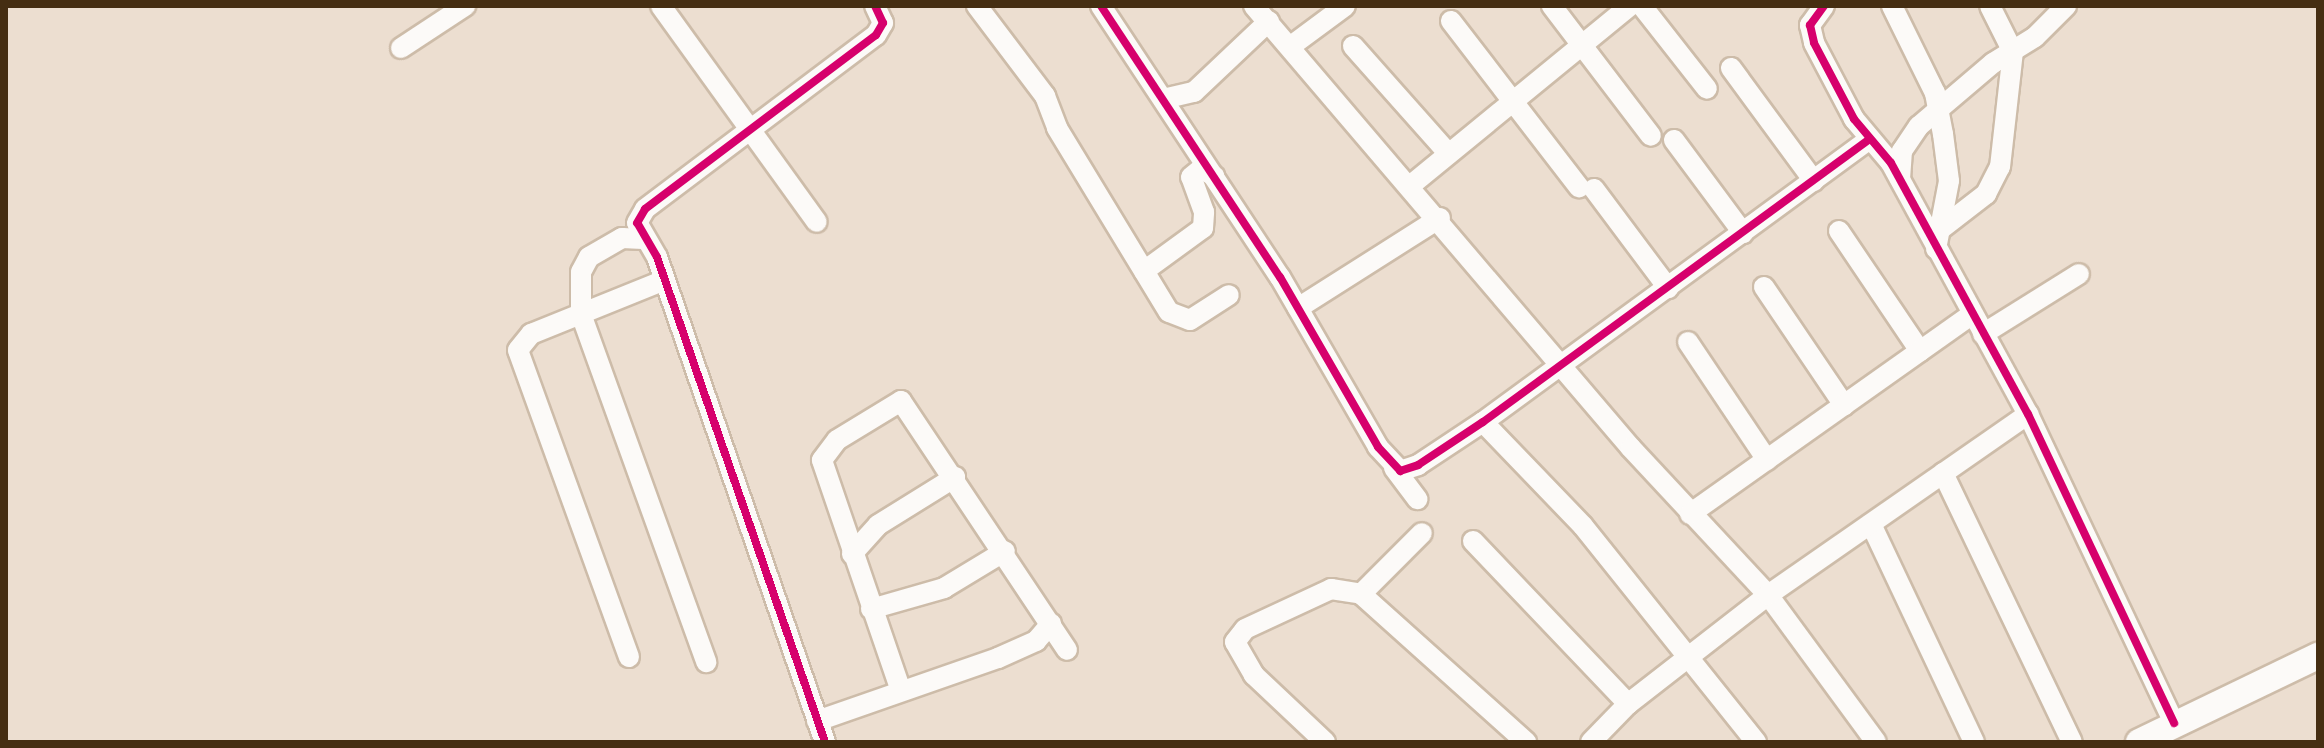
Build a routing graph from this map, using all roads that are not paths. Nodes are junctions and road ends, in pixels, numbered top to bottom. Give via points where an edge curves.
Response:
1 (465, 6) edge
2 (661, 6) edge
3 (875, 6) edge
4 (977, 6) edge
5 (1101, 6) edge
6 (1345, 6) edge
7 (1552, 6) edge
8 (1630, 6) edge
9 (1642, 6) edge
10 (1892, 6) edge
11 (1990, 6) edge
12 (2066, 6) edge
13 (1819, 8) edge
14 (444, 12) edge
15 (1262, 14) edge
16 (1451, 21) dead end
17 (1584, 44) junction
18 (1291, 46) junction
19 (1353, 46) dead end
20 (401, 48) dead end
21 (2013, 52) junction
22 (1731, 68) dead end
23 (1707, 89) dead end
24 (1163, 99) junction
25 (1515, 100) junction
26 (1938, 107) junction
27 (752, 129) junction
28 (1651, 136) dead end
29 (1870, 139) junction
30 (1674, 140) dead end
31 (1449, 154) junction
32 (1214, 176) junction
33 (1814, 181) junction
34 (1901, 183) junction
35 (1411, 185) junction
36 (1440, 218) junction
37 (817, 222) dead end
38 (1942, 228) junction
39 (1839, 231) dead end
40 (1743, 233) junction
41 (643, 239) junction
42 (1936, 249) junction
43 (1144, 271) junction
44 (2079, 274) dead end
45 (662, 281) junction
46 (1764, 287) dead end
47 (1668, 288) junction
48 (1229, 295) dead end
49 (1298, 308) junction
50 (581, 314) junction
51 (1972, 314) junction
52 (1983, 334) junction
53 (1688, 342) dead end
54 (1920, 351) junction
55 (1563, 365) junction
56 (1844, 405) junction
57 (2028, 414) junction
58 (1483, 422) junction
59 (1767, 460) junction
60 (1394, 468) junction
61 (1943, 473) junction
62 (955, 477) junction
63 (1417, 499) dead end
64 (1690, 514) junction
65 (1871, 524) junction
66 (1422, 533) dead end
67 (1473, 541) dead end
68 (1005, 551) junction
69 (852, 554) junction
70 (1361, 594) junction
71 (1768, 595) junction
72 (871, 609) junction
73 (1051, 624) junction
74 (1067, 650) dead end
75 (1690, 656) junction
76 (629, 657) dead end
77 (706, 662) dead end
78 (2316, 663) edge
79 (901, 691) junction
80 (1628, 704) junction
81 (817, 721) junction
82 (2174, 723) junction
83 (1502, 734) edge
84 (825, 742) edge
85 (1325, 742) edge
86 (1526, 742) edge
87 (1591, 742) edge
88 (1756, 742) edge
89 (1876, 742) edge
90 (1974, 742) edge
91 (2072, 742) edge
92 (2139, 742) edge

1 - 14 street
2 - 27 street
3 - 27 street via 883,23 876,35
4 - 43 street via 1045,96 1057,128
5 - 24 street
6 - 18 street
7 - 17 street
8 - 17 street
9 - 23 street
10 - 26 street
11 - 21 street
12 - 21 street
13 - 29 street via 1810,25 1814,43
14 - 20 street
15 - 18 street
15 - 24 street via 1194,92
16 - 25 street
17 - 25 street
17 - 28 street
18 - 35 street
19 - 31 street
21 - 26 street
21 - 38 street via 2000,167 1986,194
22 - 33 street
24 - 32 street
25 - 31 street
25 - 47 street
26 - 34 street via 1907,140
26 - 38 street via 1949,181
27 - 37 street
27 - 41 street via 645,209 637,218
29 - 33 street
29 - 34 street
30 - 40 street
31 - 35 street
32 - 43 street via 1201,169 1191,177 1204,212 1203,228
32 - 49 street
33 - 40 street
34 - 42 street
35 - 36 street
36 - 49 street
36 - 55 street
38 - 42 street
39 - 54 street
40 - 47 street
41 - 45 street via 657,257
41 - 50 street via 612,241 589,257 581,272
42 - 51 street
43 - 48 street via 1169,312 1181,320 1193,319
44 - 52 street
45 - 50 street
45 - 81 street
46 - 56 street
47 - 55 street
49 - 60 street
50 - 76 street via 525,338 518,350
50 - 77 street
51 - 52 street
51 - 54 street
52 - 57 street
53 - 59 street
54 - 56 street
55 - 58 street
55 - 64 street
56 - 59 street
57 - 61 street
57 - 82 street
58 - 60 street via 1413,468
58 - 75 street via 1583,526
59 - 64 street
60 - 63 street
61 - 65 street
61 - 91 street
62 - 68 street
62 - 69 street via 878,525
62 - 69 street via 903,401 837,440 823,454 823,470
64 - 71 street
65 - 71 street
65 - 90 street
66 - 70 street
67 - 80 street
68 - 72 street via 944,588
68 - 73 street
69 - 72 street
70 - 83 street
70 - 85 street via 1331,589 1294,603 1245,629 1235,642 1254,675
71 - 75 street
71 - 89 street
72 - 79 street
73 - 74 street
73 - 79 street via 1023,647
75 - 80 street
75 - 88 street
78 - 82 street
79 - 81 street
80 - 87 street
81 - 84 street
82 - 92 street
83 - 86 street

